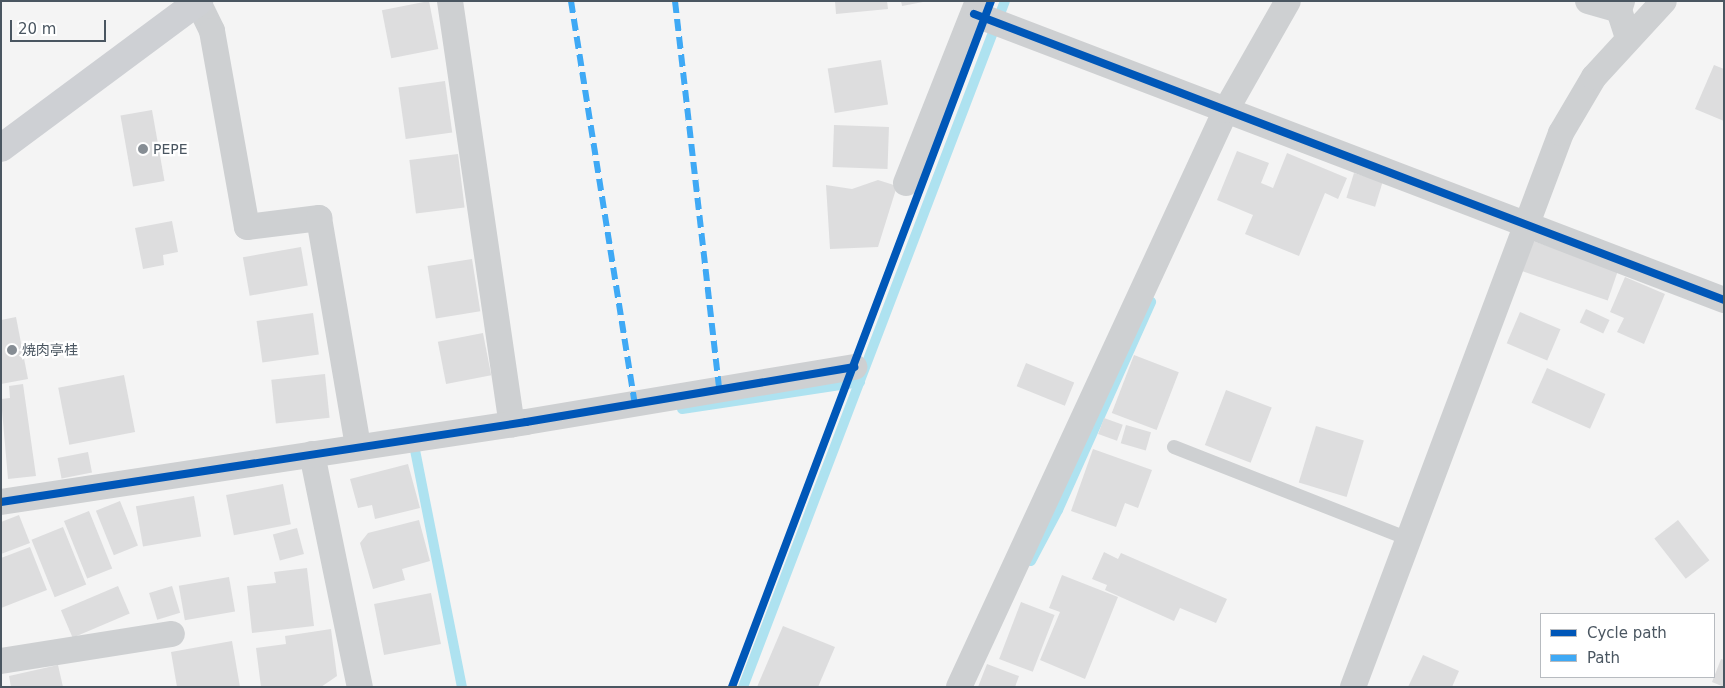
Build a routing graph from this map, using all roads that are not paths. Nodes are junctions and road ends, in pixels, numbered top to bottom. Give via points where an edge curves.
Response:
1 (199, 1) edge
2 (450, 1) edge
3 (1288, 1) edge
4 (1588, 1) edge
5 (1664, 1) edge
6 (1620, 6) edge
7 (976, 8) edge
8 (1628, 37) junction
9 (1234, 113) junction
10 (1, 148) edge
11 (906, 183) dead end
12 (1526, 227) junction
13 (1724, 300) edge
14 (854, 367) dead end
15 (512, 424) junction
16 (358, 446) junction
17 (1174, 447) dead end
18 (312, 454) junction
19 (1, 502) edge
20 (1409, 539) junction
21 (172, 634) dead end
22 (1, 661) edge
23 (360, 687) edge
24 (958, 687) edge
25 (1353, 687) edge

1 - 10 street
1 - 16 street via 212,31 247,227 319,218
2 - 15 street
3 - 9 street
4 - 6 street
5 - 8 street
6 - 8 street
7 - 9 street
7 - 11 street
8 - 12 street via 1594,77 1561,133
9 - 12 street
9 - 24 street
12 - 13 street
12 - 20 street
14 - 15 street
15 - 16 street
16 - 18 street
17 - 20 lane
18 - 19 street
18 - 23 street
20 - 25 street
21 - 22 street

